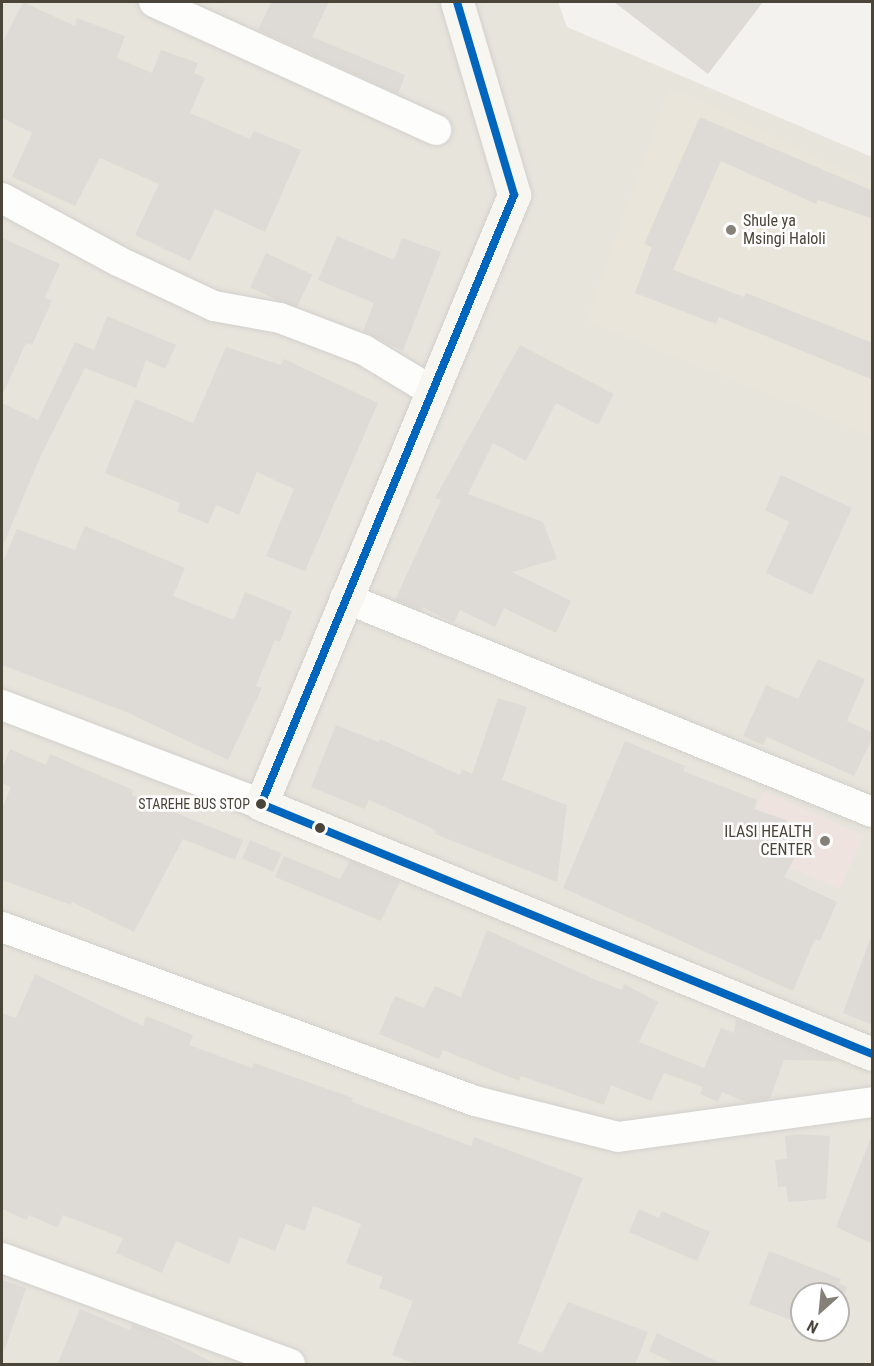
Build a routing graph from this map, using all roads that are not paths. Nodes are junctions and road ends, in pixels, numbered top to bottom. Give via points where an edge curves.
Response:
1 (154, 2) edge
2 (457, 2) edge
3 (436, 130) dead end
4 (2, 198) edge
5 (432, 391) junction
6 (345, 598) junction
7 (2, 705) edge
8 (261, 804) junction
9 (873, 812) edge
10 (2, 927) edge
11 (873, 1054) edge
12 (873, 1102) edge
13 (2, 1258) edge
14 (290, 1365) edge

1 - 3 street
2 - 5 street via 514,195
4 - 5 street via 118,261 214,306 280,318 364,350
5 - 6 street
6 - 8 street
6 - 9 street
7 - 8 street
8 - 11 street
10 - 12 street via 475,1101 618,1137
13 - 14 street

